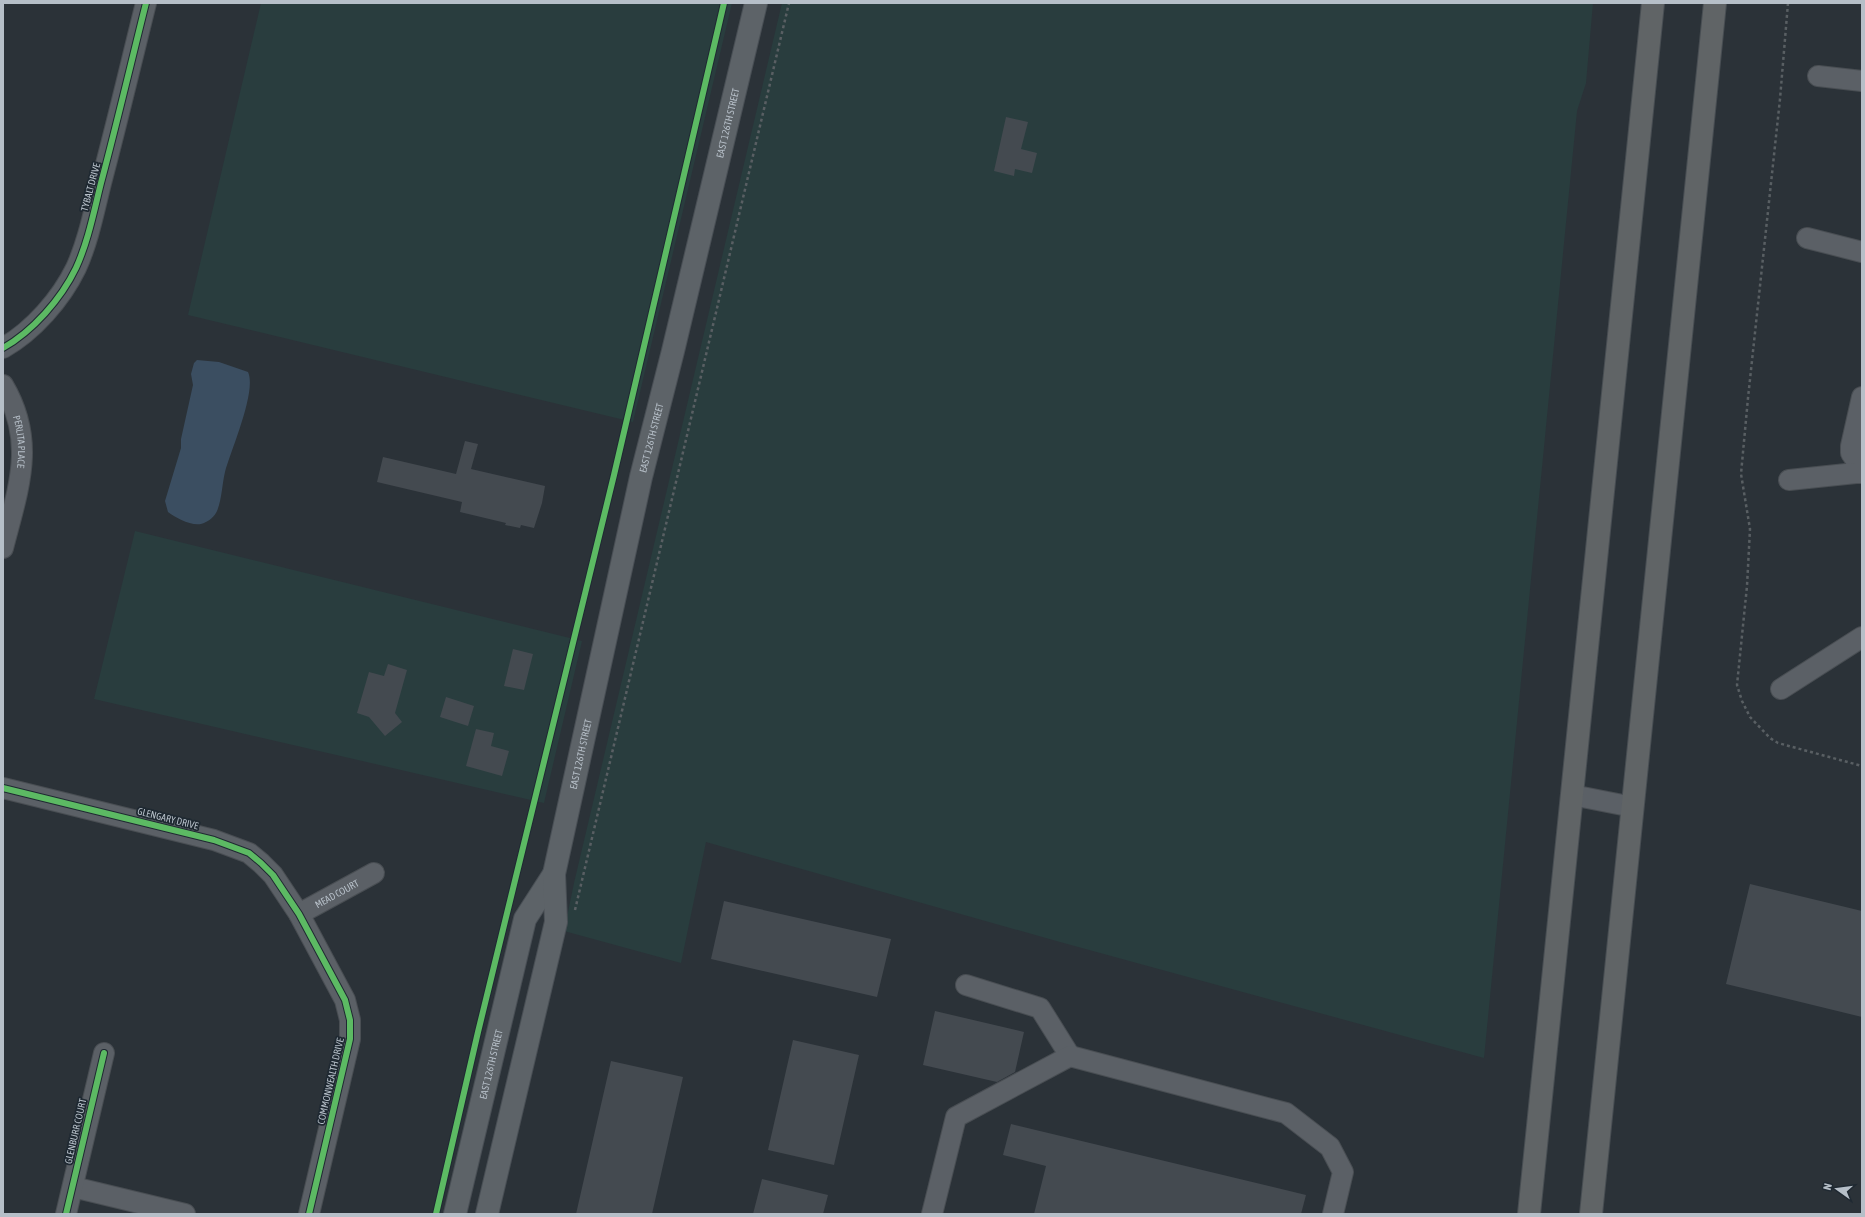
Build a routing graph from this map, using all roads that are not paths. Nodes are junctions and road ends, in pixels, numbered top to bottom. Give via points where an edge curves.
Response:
1 (146, 3) edge
2 (756, 3) edge
3 (1653, 3) edge
4 (1716, 3) edge
5 (1818, 76) dead end
6 (1862, 81) edge
7 (1807, 238) dead end
8 (1862, 252) edge
9 (3, 348) edge
10 (3, 385) edge
11 (1862, 397) edge
12 (1862, 469) edge
13 (1862, 473) edge
14 (1789, 480) dead end
15 (3, 548) edge
16 (1862, 637) edge
17 (1781, 689) dead end
18 (3, 788) edge
19 (1572, 795) junction
20 (1633, 807) junction
21 (374, 873) dead end
22 (554, 874) junction
23 (299, 914) junction
24 (966, 985) dead end
25 (104, 1054) dead end
26 (1070, 1056) junction
27 (73, 1187) junction
28 (66, 1214) edge
29 (185, 1214) edge
30 (309, 1214) edge
31 (455, 1214) edge
32 (487, 1214) edge
33 (932, 1214) edge
34 (1333, 1214) edge
35 (1529, 1214) edge
36 (1591, 1214) edge

1 - 9 street, TYBALT DRIVE via 103,178 76,268 60,294 34,325
2 - 22 main road, EAST 126TH STREET via 641,477
3 - 19 highway
4 - 20 highway
5 - 6 street
7 - 8 street
10 - 15 street, PERLITA PLACE via 19,424 23,456 18,489
11 - 12 street via 1851,446 1851,453
13 - 14 street
16 - 17 street
18 - 23 street, GLENGARY DRIVE via 233,846 249,853 273,875
19 - 20 street
19 - 35 highway
20 - 36 highway
21 - 23 street, MEAD COURT
22 - 31 main road, EAST 126TH STREET via 525,919
22 - 32 main road, EAST 126TH STREET via 556,922
23 - 30 street, COMMONWEALTH DRIVE via 345,1000 350,1020 350,1039
24 - 26 street via 1040,1008
25 - 27 street, GLENBURR COURT
26 - 33 street via 956,1117
26 - 34 street via 1286,1112 1330,1147 1343,1172
27 - 28 street, GLENBURR COURT
27 - 29 street

